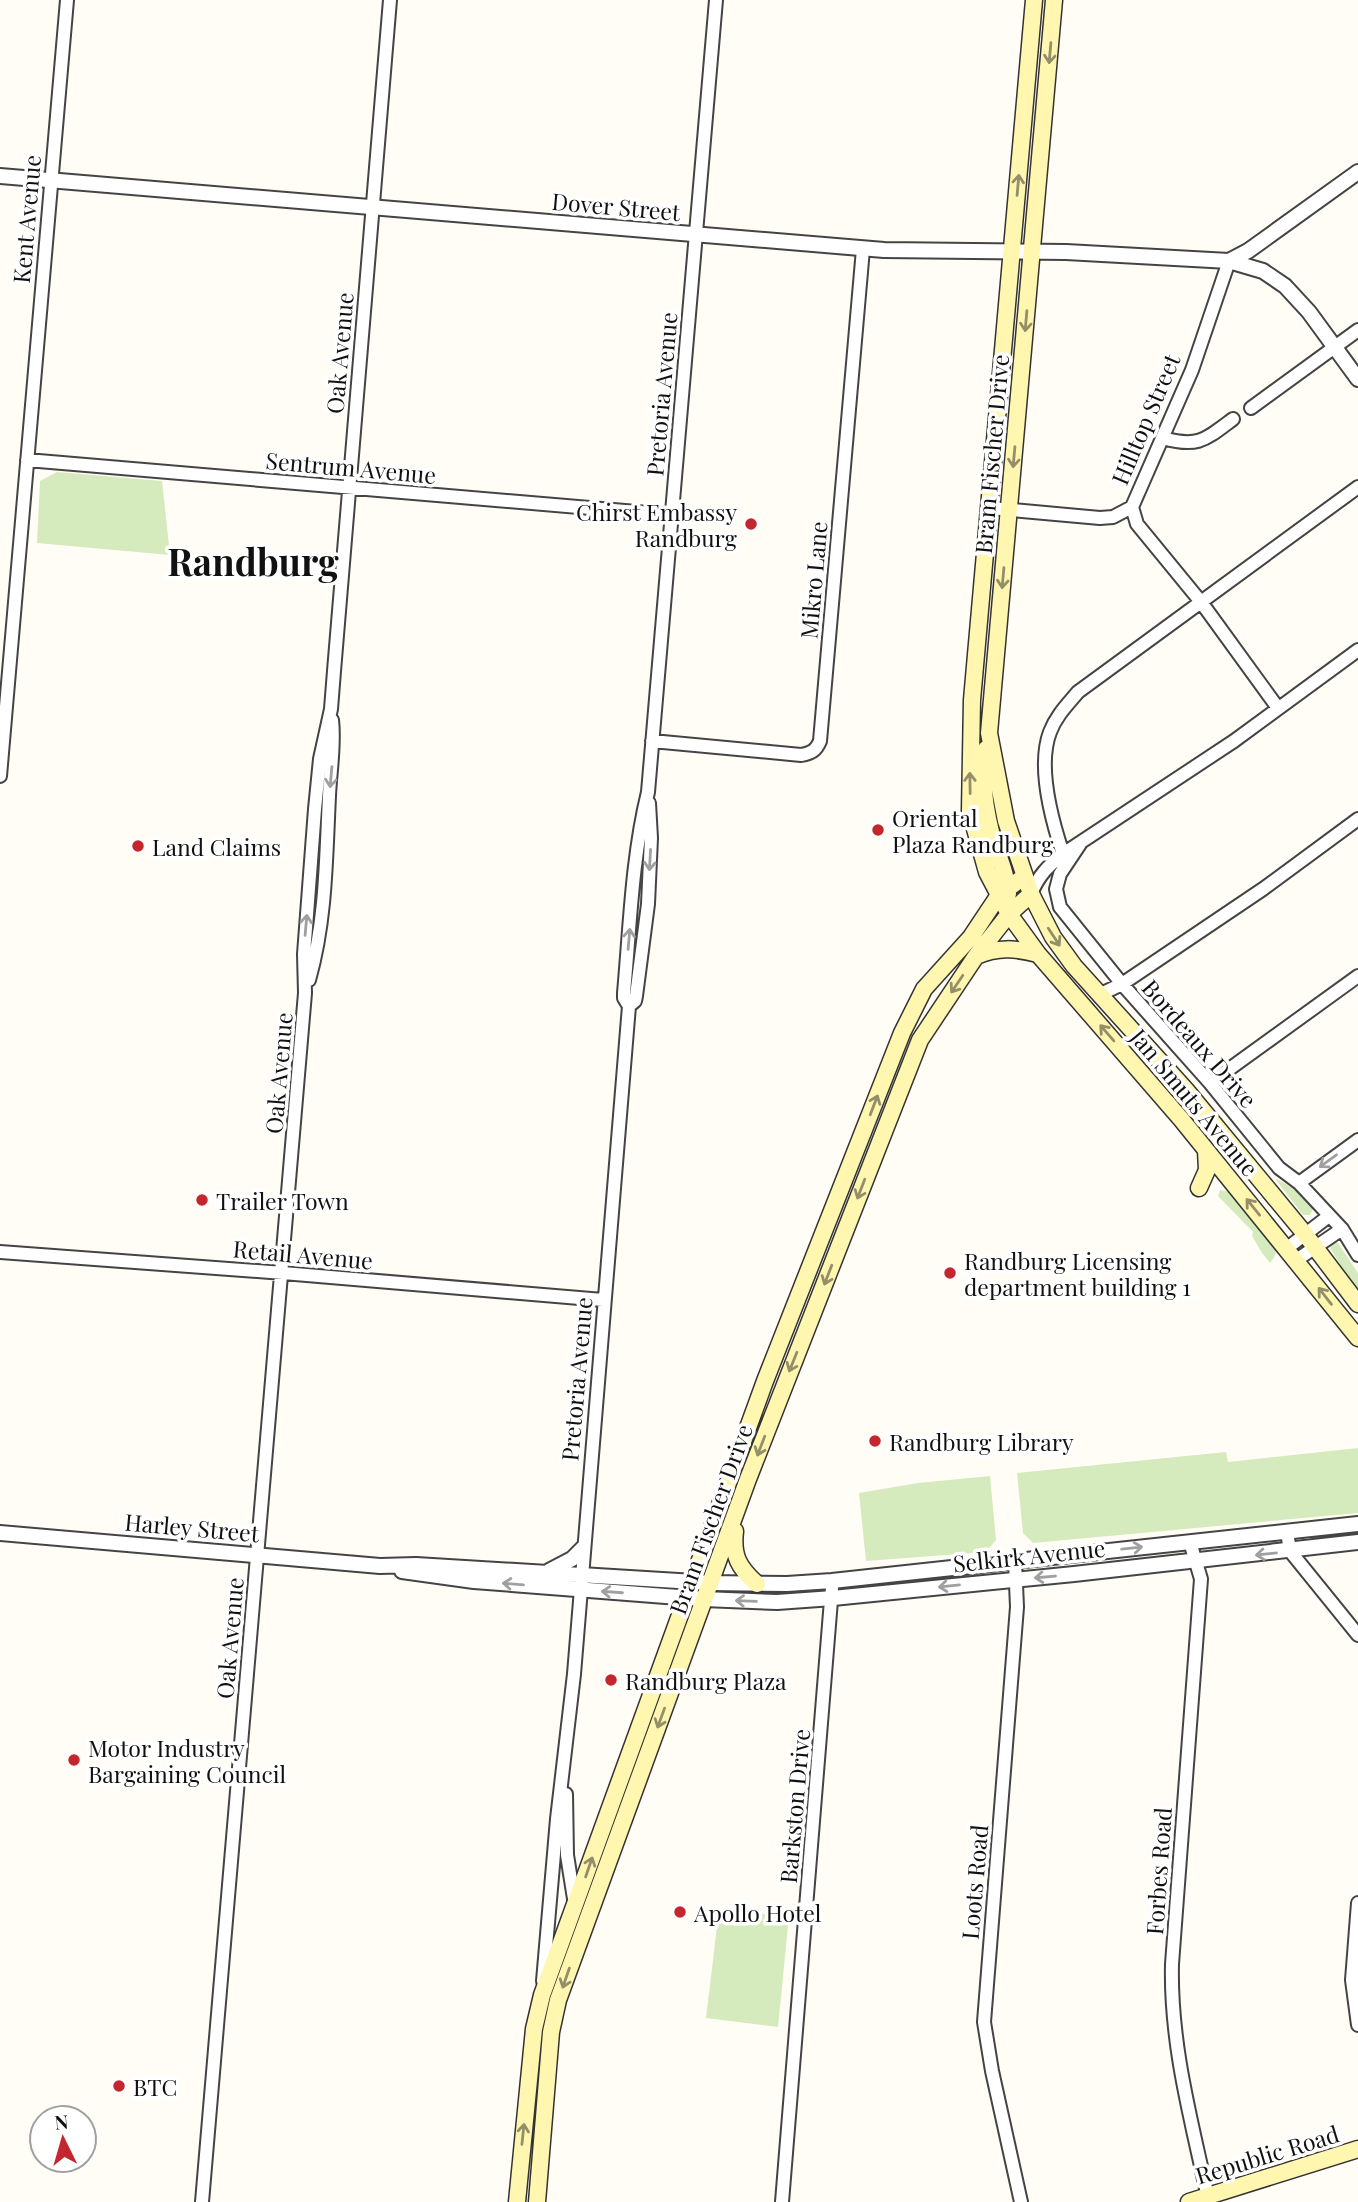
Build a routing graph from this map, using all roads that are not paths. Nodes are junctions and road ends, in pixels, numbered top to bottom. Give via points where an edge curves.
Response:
1 (67, 0) edge
2 (390, 0) edge
3 (716, 0) edge
4 (1034, 0) edge
5 (1054, 0) edge
6 (1358, 172) edge
7 (0, 176) edge
8 (51, 180) junction
9 (373, 207) junction
10 (696, 236) junction
11 (863, 249) junction
12 (1011, 253) junction
13 (1032, 253) junction
14 (1229, 261) junction
15 (1358, 330) edge
16 (1335, 347) junction
17 (1358, 379) edge
18 (1251, 408) dead end
19 (1233, 419) dead end
20 (1163, 438) junction
21 (27, 460) junction
22 (1358, 488) edge
23 (350, 489) junction
24 (990, 508) junction
25 (1132, 508) junction
26 (1009, 510) junction
27 (672, 515) junction
28 (1201, 602) junction
29 (1358, 650) edge
30 (1278, 708) junction
31 (989, 733) junction
32 (652, 741) junction
33 (0, 776) edge
34 (1358, 820) edge
35 (1080, 844) junction
36 (1063, 854) junction
37 (1046, 868) junction
38 (987, 872) junction
39 (1025, 876) junction
40 (1003, 891) junction
41 (1031, 894) junction
42 (1009, 914) junction
43 (1038, 954) junction
44 (976, 956) junction
45 (1358, 976) edge
46 (1122, 984) junction
47 (924, 989) junction
48 (1101, 994) junction
49 (1210, 1083) junction
50 (1358, 1140) edge
51 (1206, 1150) junction
52 (1299, 1183) junction
53 (1199, 1188) dead end
54 (1329, 1216) junction
55 (1342, 1229) junction
56 (1305, 1234) junction
57 (1316, 1248) junction
58 (0, 1252) edge
59 (1291, 1255) junction
60 (1358, 1255) edge
61 (283, 1273) junction
62 (603, 1300) junction
63 (1358, 1304) edge
64 (1358, 1338) edge
65 (737, 1515) junction
66 (1358, 1524) edge
67 (1287, 1532) junction
68 (0, 1534) edge
69 (1190, 1542) junction
70 (1358, 1542) edge
71 (583, 1548) junction
72 (1290, 1551) junction
73 (257, 1556) junction
74 (1015, 1561) junction
75 (1195, 1561) junction
76 (380, 1566) junction
77 (544, 1572) junction
78 (1017, 1580) junction
79 (832, 1581) junction
80 (581, 1582) junction
81 (692, 1582) junction
82 (711, 1583) junction
83 (757, 1584) junction
84 (687, 1598) junction
85 (832, 1598) junction
86 (704, 1599) junction
87 (1358, 1635) edge
88 (566, 1755) junction
89 (1358, 1903) edge
90 (575, 1908) junction
91 (581, 1934) junction
92 (542, 1995) junction
93 (1358, 2025) edge
94 (1358, 2149) edge
95 (1208, 2199) edge
96 (202, 2202) edge
97 (517, 2202) edge
98 (537, 2202) edge
99 (782, 2202) edge
100 (1021, 2202) edge
101 (1189, 2202) edge

1 - 8 street, Kent Avenue
2 - 9 street, Oak Avenue
3 - 10 street, Pretoria Avenue
12 -> 4 main road, Bram Fischer Drive
5 -> 13 main road, Bram Fischer Drive
6 - 14 street
7 - 8 street, Dover Street
8 - 9 street, Dover Street
8 - 21 street, Kent Avenue
9 - 10 street, Dover Street
9 - 23 street, Oak Avenue
10 - 11 street, Dover Street
10 - 27 street, Pretoria Avenue
11 - 12 street, Dover Street
11 - 32 street, Mikro Lane via 820,741 814,751 801,755
12 - 13 street, Dover Street
12 - 24 main road, Bram Fischer Drive
13 - 14 street, Dover Street
13 -> 26 main road, Bram Fischer Drive
14 - 16 street, Dover Street via 1263,271 1285,286
14 - 20 street, Hilltop Street
15 - 16 street
16 - 17 street, Dover Street
16 - 18 street
19 - 20 street via 1194,443
20 - 25 street, Hilltop Street
21 - 23 street, Sentrum Avenue
21 - 33 street, Kent Avenue
22 - 28 street
23 - 27 street, Sentrum Avenue
23 - 61 street, Oak Avenue via 331,709 322,908 305,993
24 - 26 street
38 -> 24 main road, Bram Fischer Drive via 970,811 969,783
25 - 26 street via 1113,517
25 - 28 street, Hilltop Street via 1137,524
26 -> 31 main road, Bram Fischer Drive
27 - 32 street, Pretoria Avenue
28 - 30 street, Hilltop Street
28 - 36 street via 1078,692 1059,713 1045,755 1054,827
29 - 30 street
30 - 35 street
31 - 39 main road, Bram Fischer Drive via 1006,821
31 - 40 main road via 983,785
32 - 62 street, Pretoria Avenue via 648,904 636,996 629,1006
34 - 46 street
35 - 36 street
35 - 46 street, Bordeaux Drive via 1060,874 1056,889 1060,907
36 - 37 street
37 - 39 street
37 - 41 street
38 - 40 main road, Bram Fischer Drive
38 - 47 main road via 982,905
39 - 40 main road, Bram Fischer Drive
39 - 41 main road, Jan Smuts Avenue
40 - 42 main road, Jan Smuts Avenue
40 - 47 main road, Bram Fischer Drive via 971,937
41 - 42 main road, Bram Fischer Drive
41 -> 48 main road, Jan Smuts Avenue via 1053,937
42 - 43 main road, Jan Smuts Avenue
42 - 44 main road, Bram Fischer Drive
43 - 44 main road via 1009,948
51 -> 43 main road, Jan Smuts Avenue
44 -> 65 main road, Bram Fischer Drive via 920,1040
45 - 49 street
46 - 48 street
46 - 49 street, Bordeaux Drive
81 -> 47 main road, Bram Fischer Drive via 770,1368 902,1033
48 - 56 main road, Jan Smuts Avenue
49 - 52 street, Bordeaux Drive via 1279,1168
50 -> 52 street
51 - 53 main road via 1207,1170
59 -> 51 main road, Jan Smuts Avenue
52 - 54 street, Bordeaux Drive
54 - 55 street, Bordeaux Drive
54 - 56 street
55 - 57 street
55 - 60 street, Bordeaux Drive
56 - 57 main road, Jan Smuts Avenue
56 - 59 street
57 - 59 street
57 - 63 main road, Jan Smuts Avenue
58 - 61 street, Retail Avenue
64 -> 59 main road, Jan Smuts Avenue
61 - 62 street, Retail Avenue
61 - 73 street, Oak Avenue
62 - 71 street, Pretoria Avenue
65 - 82 main road, Bram Fischer Drive
65 - 83 main road via 736,1559
66 - 67 street, Selkirk Avenue
67 - 69 street, Selkirk Avenue
67 - 72 street
68 - 73 street, Harley Street
74 -> 69 street, Selkirk Avenue
69 - 75 street, Forbes Road
70 - 72 street, Selkirk Avenue
71 - 77 street via 560,1567
71 - 80 street, Pretoria Avenue
72 -> 75 street, Selkirk Avenue
72 - 87 street
73 - 76 street, Harley Street
73 - 96 street, Oak Avenue
74 - 78 street, Loots Road
74 - 79 street, Selkirk Avenue
75 -> 78 street, Selkirk Avenue
75 - 95 street, Forbes Road via 1200,1579 1171,2006
76 - 77 street, Harley Street
80 -> 76 street, Harley Street via 427,1576
77 - 80 street, Harley Street
78 -> 85 street, Selkirk Avenue
78 - 100 street, Loots Road via 984,2022
79 - 83 street, Selkirk Avenue
79 - 85 street, Barkston Drive
80 - 81 street, Harley Street
84 -> 80 street, Harley Street
80 - 88 street, Pretoria Avenue
81 - 82 street, Selkirk Avenue
81 - 84 main road, Bram Fischer Drive
82 - 83 street, Selkirk Avenue
82 - 86 main road, Bram Fischer Drive
84 - 86 street, Harley Street
90 -> 84 main road, Bram Fischer Drive
85 -> 86 street, Selkirk Avenue via 777,1602
85 - 99 street, Barkston Drive
86 -> 91 main road, Bram Fischer Drive
88 - 90 street, Pretoria Avenue via 567,1855
88 - 92 street, Pretoria Avenue via 556,1819
89 - 93 street via 1352,1980
90 - 91 street, Pretoria Avenue
90 - 92 main road, Bram Fischer Drive
91 -> 98 main road, Bram Fischer Drive via 551,2032
97 -> 92 main road, Bram Fischer Drive via 534,2029
94 - 95 main road, Republic Road
95 - 101 main road, Republic Road

